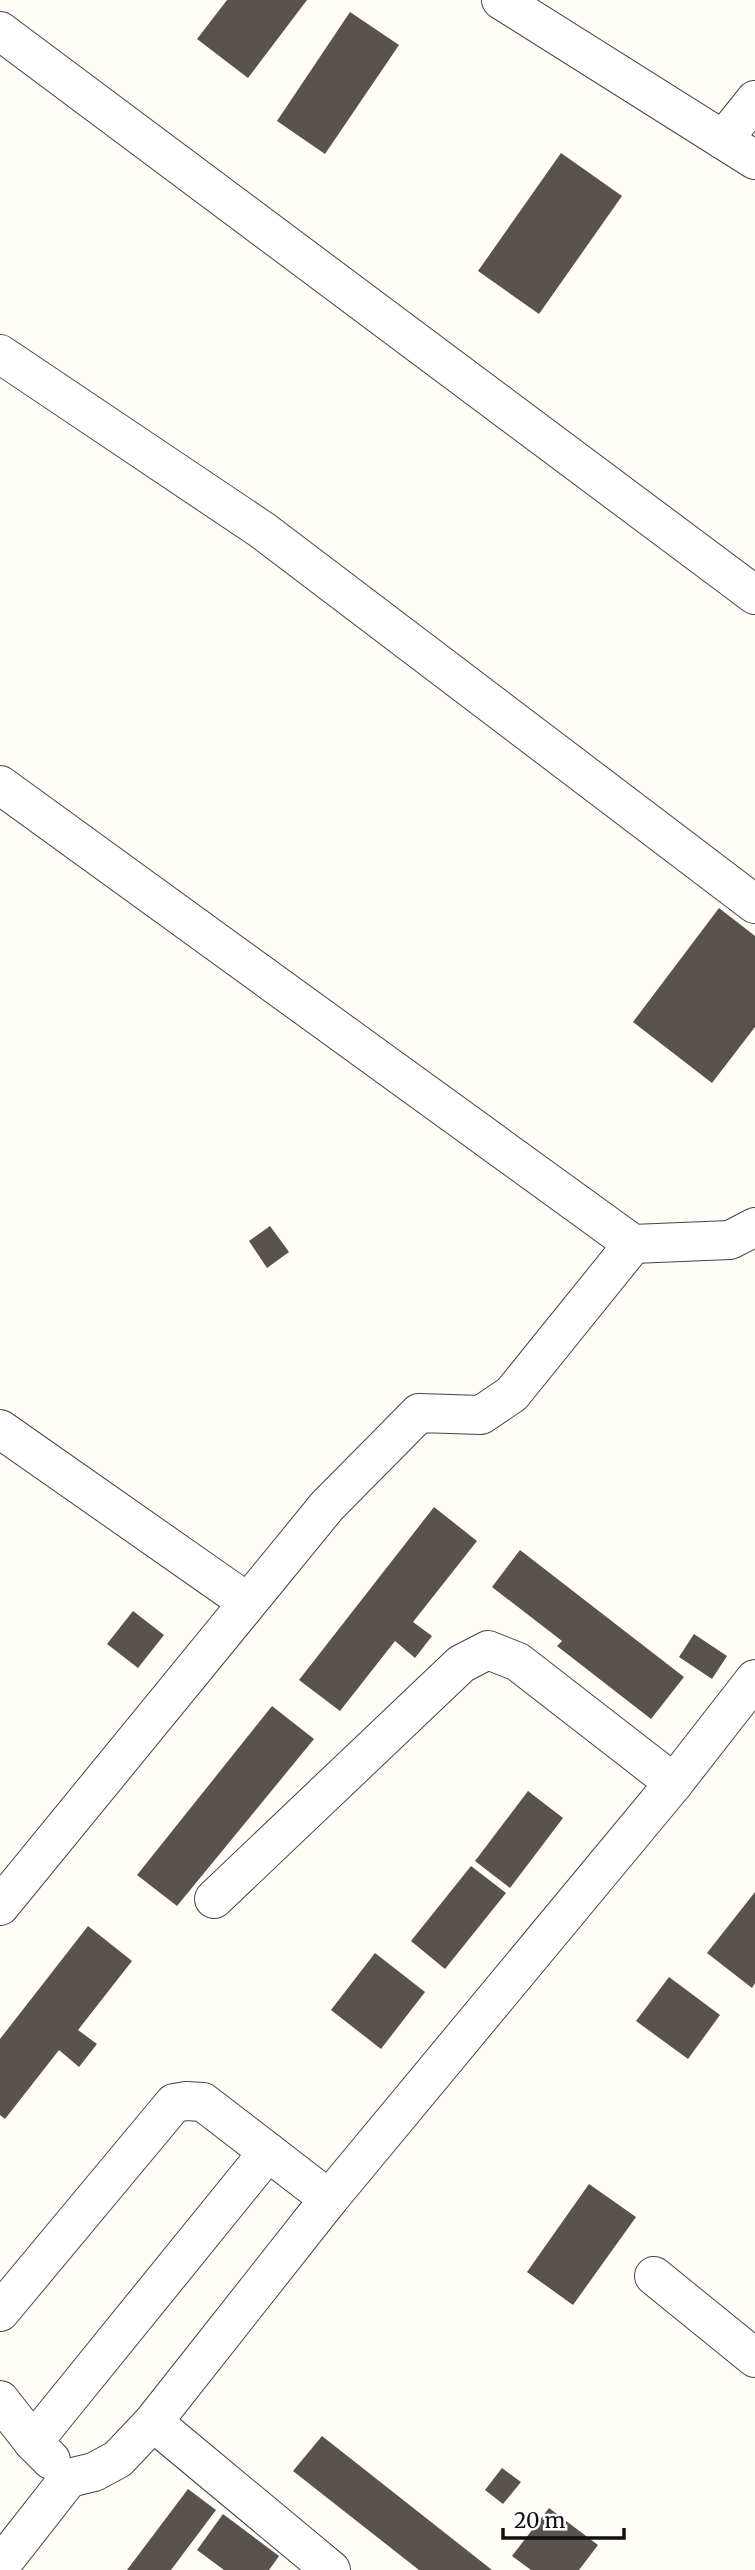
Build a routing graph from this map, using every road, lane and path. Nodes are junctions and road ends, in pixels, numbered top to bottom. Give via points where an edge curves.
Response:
1 (501, 0) edge
2 (0, 31) edge
3 (755, 100) edge
4 (723, 140) junction
5 (755, 160) edge
6 (0, 354) edge
7 (755, 594) edge
8 (0, 785) edge
9 (755, 904) edge
10 (755, 1227) edge
11 (633, 1244) junction
12 (0, 1429) edge
13 (247, 1602) junction
14 (755, 1679) edge
15 (674, 1783) junction
16 (214, 1899) dead end
17 (0, 1906) edge
18 (268, 2152) junction
19 (329, 2199) junction
20 (654, 2276) dead end
21 (0, 2312) edge
22 (755, 2358) edge
23 (0, 2400) edge
24 (153, 2422) junction
25 (33, 2442) junction
26 (69, 2478) junction
27 (0, 2566) edge
28 (331, 2570) edge

1 - 4 street
2 - 7 street
3 - 4 street
4 - 5 street
6 - 9 street via 262,530
8 - 11 street
10 - 11 street via 730,1240
11 - 13 street via 512,1394 481,1415 419,1413 327,1506
12 - 13 street
13 - 17 street
14 - 15 street
15 - 16 street via 518,1662 488,1650 461,1664
15 - 19 street
18 - 19 street
18 - 21 street via 203,2102 174,2104
18 - 25 street
19 - 24 street
20 - 22 street
23 - 25 street
24 - 26 street via 118,2459
24 - 28 street
25 - 26 street
26 - 27 street

